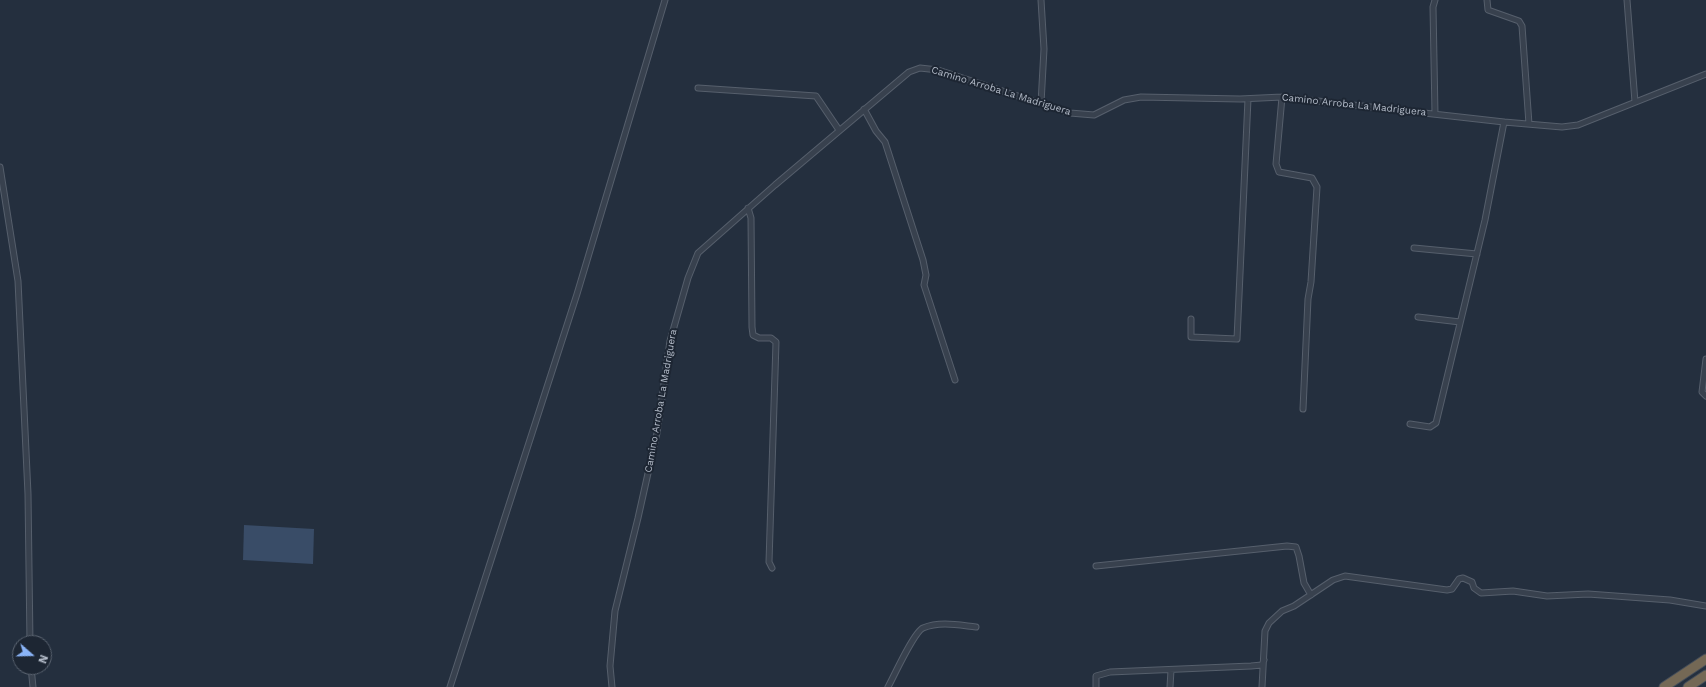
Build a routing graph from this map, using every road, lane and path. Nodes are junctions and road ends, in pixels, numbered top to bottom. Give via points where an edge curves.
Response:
1 (665, 0) edge
2 (1041, 0) edge
3 (1435, 0) edge
4 (1487, 0) edge
5 (1627, 0) edge
6 (1706, 74) edge
7 (698, 88) dead end
8 (1282, 97) junction
9 (1248, 99) junction
10 (1635, 102) junction
11 (1041, 103) junction
12 (864, 109) junction
13 (1435, 114) junction
14 (1504, 122) junction
15 (1529, 124) junction
16 (840, 130) junction
17 (0, 167) edge
18 (748, 208) junction
19 (1414, 248) dead end
20 (1477, 254) junction
21 (1418, 317) dead end
22 (1191, 319) dead end
23 (1460, 322) junction
24 (1706, 358) edge
25 (955, 380) dead end
26 (1706, 396) edge
27 (1303, 409) dead end
28 (1410, 424) dead end
29 (1096, 566) dead end
30 (772, 568) dead end
31 (1311, 596) junction
32 (1706, 606) edge
33 (976, 627) dead end
34 (30, 635) edge
35 (1264, 658) junction
36 (1706, 659) edge
37 (1171, 670) junction
38 (32, 675) edge
39 (1706, 675) edge
40 (33, 687) edge
41 (450, 687) edge
42 (612, 687) edge
43 (888, 687) edge
44 (1096, 687) edge
45 (1170, 687) edge
46 (1262, 687) edge
47 (1664, 687) edge
48 (1688, 687) edge

1 - 41 street via 577,294
2 - 11 street via 1044,49
3 - 13 street via 1432,7
4 - 15 street via 1488,10 1519,21 1522,26
5 - 10 street
6 - 10 street, Camino Arroba La Madriguera
7 - 16 street via 816,96
8 - 9 street, Camino Arroba La Madriguera
8 - 13 street, Camino Arroba La Madriguera
8 - 27 street via 1276,164 1279,172 1312,178 1317,187
9 - 11 street, Camino Arroba La Madriguera via 1141,97 1124,100 1094,115 1070,112
9 - 22 street via 1237,339 1191,337
10 - 15 street, Camino Arroba La Madriguera via 1578,125
11 - 12 street, Camino Arroba La Madriguera via 938,70 920,68 909,72
12 - 16 street, Camino Arroba La Madriguera
12 - 25 street via 885,142 901,189 924,260 924,285
13 - 14 street, Camino Arroba La Madriguera
14 - 15 street, Camino Arroba La Madriguera
14 - 20 street
16 - 18 street, Camino Arroba La Madriguera
17 - 34 street via 18,281 29,514
18 - 30 street via 751,218 753,335 771,338 776,342 769,562
18 - 42 street, Camino Arroba La Madriguera via 698,253 670,341 657,433 615,611 610,666
19 - 20 street
20 - 23 street
21 - 23 street
23 - 28 street via 1436,423 1430,427
24 - 26 street via 1702,392
29 - 31 street via 1296,547 1304,583
31 - 32 street via 1333,580 1345,576 1447,590 1452,589 1459,579 1463,578 1472,582 1474,588 1481,593 1513,591 1547,596 1588,594 1670,600
31 - 35 street via 1282,611 1269,623 1265,631
33 - 43 street via 944,623 922,628 914,636
35 - 37 street via 1262,665
35 - 46 street
36 - 47 highway
37 - 44 street via 1110,672 1096,676
37 - 45 street
38 - 40 street
39 - 48 highway

